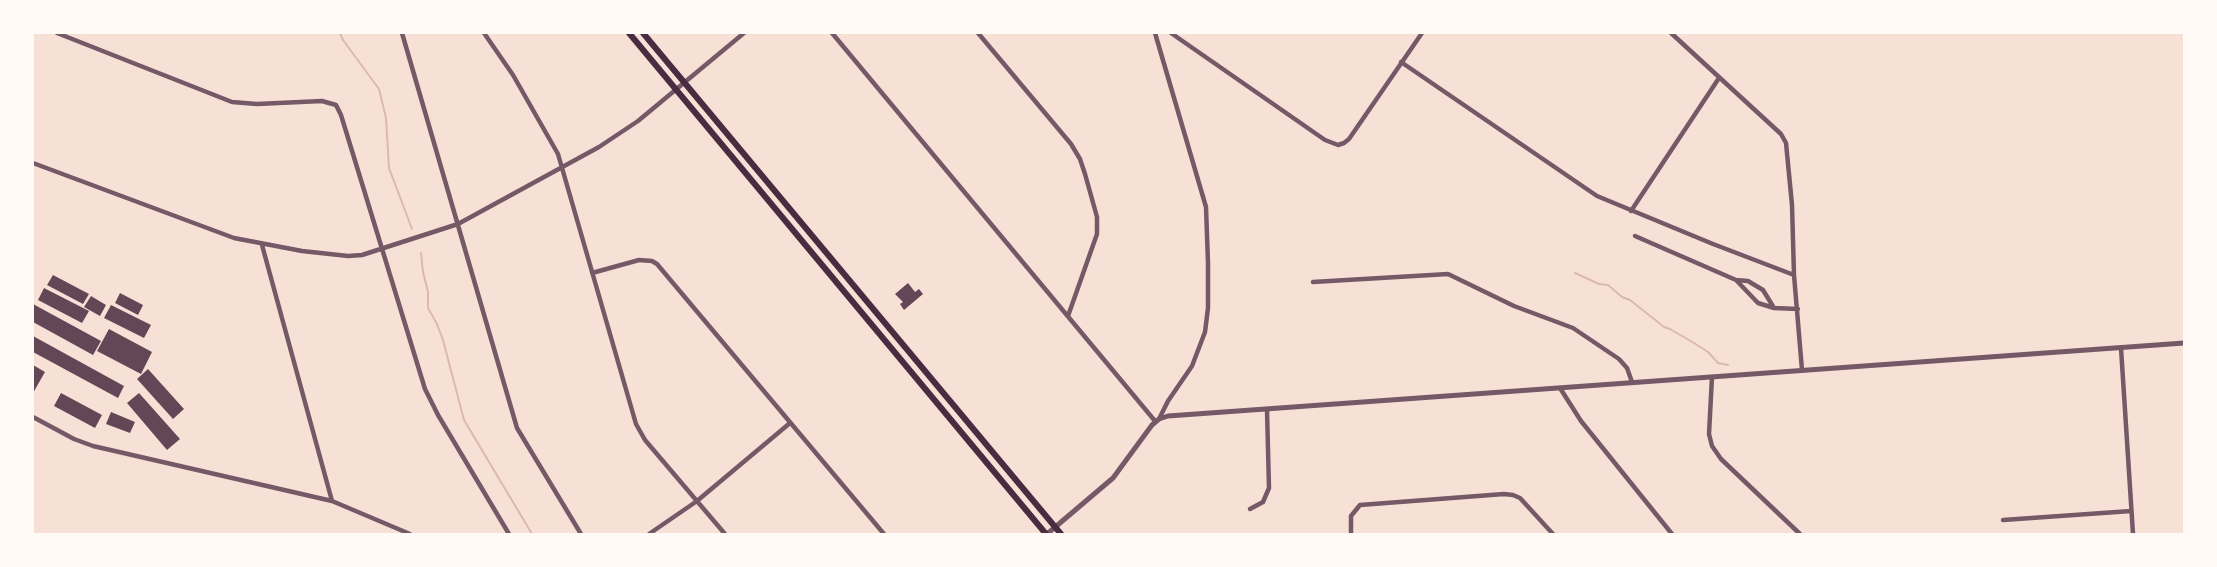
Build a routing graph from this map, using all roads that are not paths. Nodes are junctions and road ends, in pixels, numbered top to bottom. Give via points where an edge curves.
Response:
1 (57, 33) edge
2 (402, 33) edge
3 (484, 33) edge
4 (629, 33) edge
5 (643, 33) edge
6 (744, 33) edge
7 (832, 33) edge
8 (978, 33) edge
9 (1155, 33) edge
10 (1172, 33) edge
11 (1422, 33) edge
12 (1671, 33) edge
13 (1401, 62) junction
14 (1719, 78) junction
15 (685, 82) junction
16 (676, 89) junction
17 (33, 163) edge
18 (562, 167) junction
19 (780, 196) junction
20 (770, 202) junction
21 (1631, 211) junction
22 (458, 224) junction
23 (1635, 236) dead end
24 (262, 245) junction
25 (381, 250) junction
26 (592, 273) junction
27 (1794, 275) junction
28 (1736, 280) junction
29 (1313, 282) dead end
30 (870, 306) junction
31 (1774, 308) junction
32 (1798, 309) junction
33 (861, 312) junction
34 (1068, 316) junction
35 (2184, 343) edge
36 (2121, 348) junction
37 (1802, 370) junction
38 (1712, 377) junction
39 (1632, 382) junction
40 (1560, 388) junction
41 (1266, 410) junction
42 (962, 416) junction
43 (33, 417) edge
44 (1157, 420) junction
45 (790, 423) junction
46 (954, 423) junction
47 (332, 501) junction
48 (697, 501) junction
49 (1250, 509) dead end
50 (2131, 511) junction
51 (2003, 520) dead end
52 (1055, 527) junction
53 (410, 534) edge
54 (509, 534) edge
55 (581, 534) edge
56 (649, 534) edge
57 (725, 534) edge
58 (884, 534) edge
59 (1046, 534) edge
60 (1061, 534) edge
61 (1351, 534) edge
62 (1553, 534) edge
63 (1672, 534) edge
64 (1800, 534) edge
65 (2133, 534) edge

1 - 25 street via 232,102 322,101 336,105
2 - 22 street
3 - 18 street via 519,85
4 - 16 main road
5 - 15 main road
6 - 15 street
7 - 34 street
8 - 34 street via 1080,159 1097,217 1097,234
9 - 44 street via 1206,207 1208,264 1205,332 1192,366
10 - 13 street via 1335,145 1349,139
11 - 13 street
12 - 14 street
13 - 21 street via 1586,190
14 - 21 street
14 - 27 street via 1786,143
15 - 16 street
15 - 19 main road
16 - 18 street via 626,130
16 - 20 main road
17 - 24 street via 208,230
18 - 22 street
18 - 26 street
19 - 20 main road
19 - 30 main road
20 - 33 main road
21 - 27 street
22 - 25 street
22 - 55 street via 517,428
23 - 28 street
24 - 25 street via 348,256
24 - 47 street
25 - 54 street via 425,389
26 - 45 street via 639,260 657,264
26 - 48 street via 636,424
27 - 32 street
28 - 31 street via 1758,303
28 - 31 street via 1748,281 1763,290
29 - 39 street via 1448,274 1514,306 1565,323 1619,359
30 - 33 main road
30 - 42 main road
31 - 32 street
32 - 37 street
33 - 46 main road
34 - 44 street
35 - 36 street
36 - 37 street
36 - 50 street
37 - 38 street
38 - 39 street
38 - 64 street via 1712,446
39 - 40 street
40 - 41 street
40 - 63 street via 1581,421
41 - 44 street via 1172,415
41 - 49 street via 1269,488 1263,502
42 - 46 main road
42 - 52 main road
43 - 47 street via 74,439 104,449
44 - 52 street via 1118,472
45 - 48 street
45 - 58 street
46 - 59 main road
47 - 53 street
48 - 56 street
48 - 57 street
50 - 51 street
50 - 65 street
52 - 59 street
52 - 60 main road
61 - 62 street via 1351,516 1360,505 1509,494 1523,501

